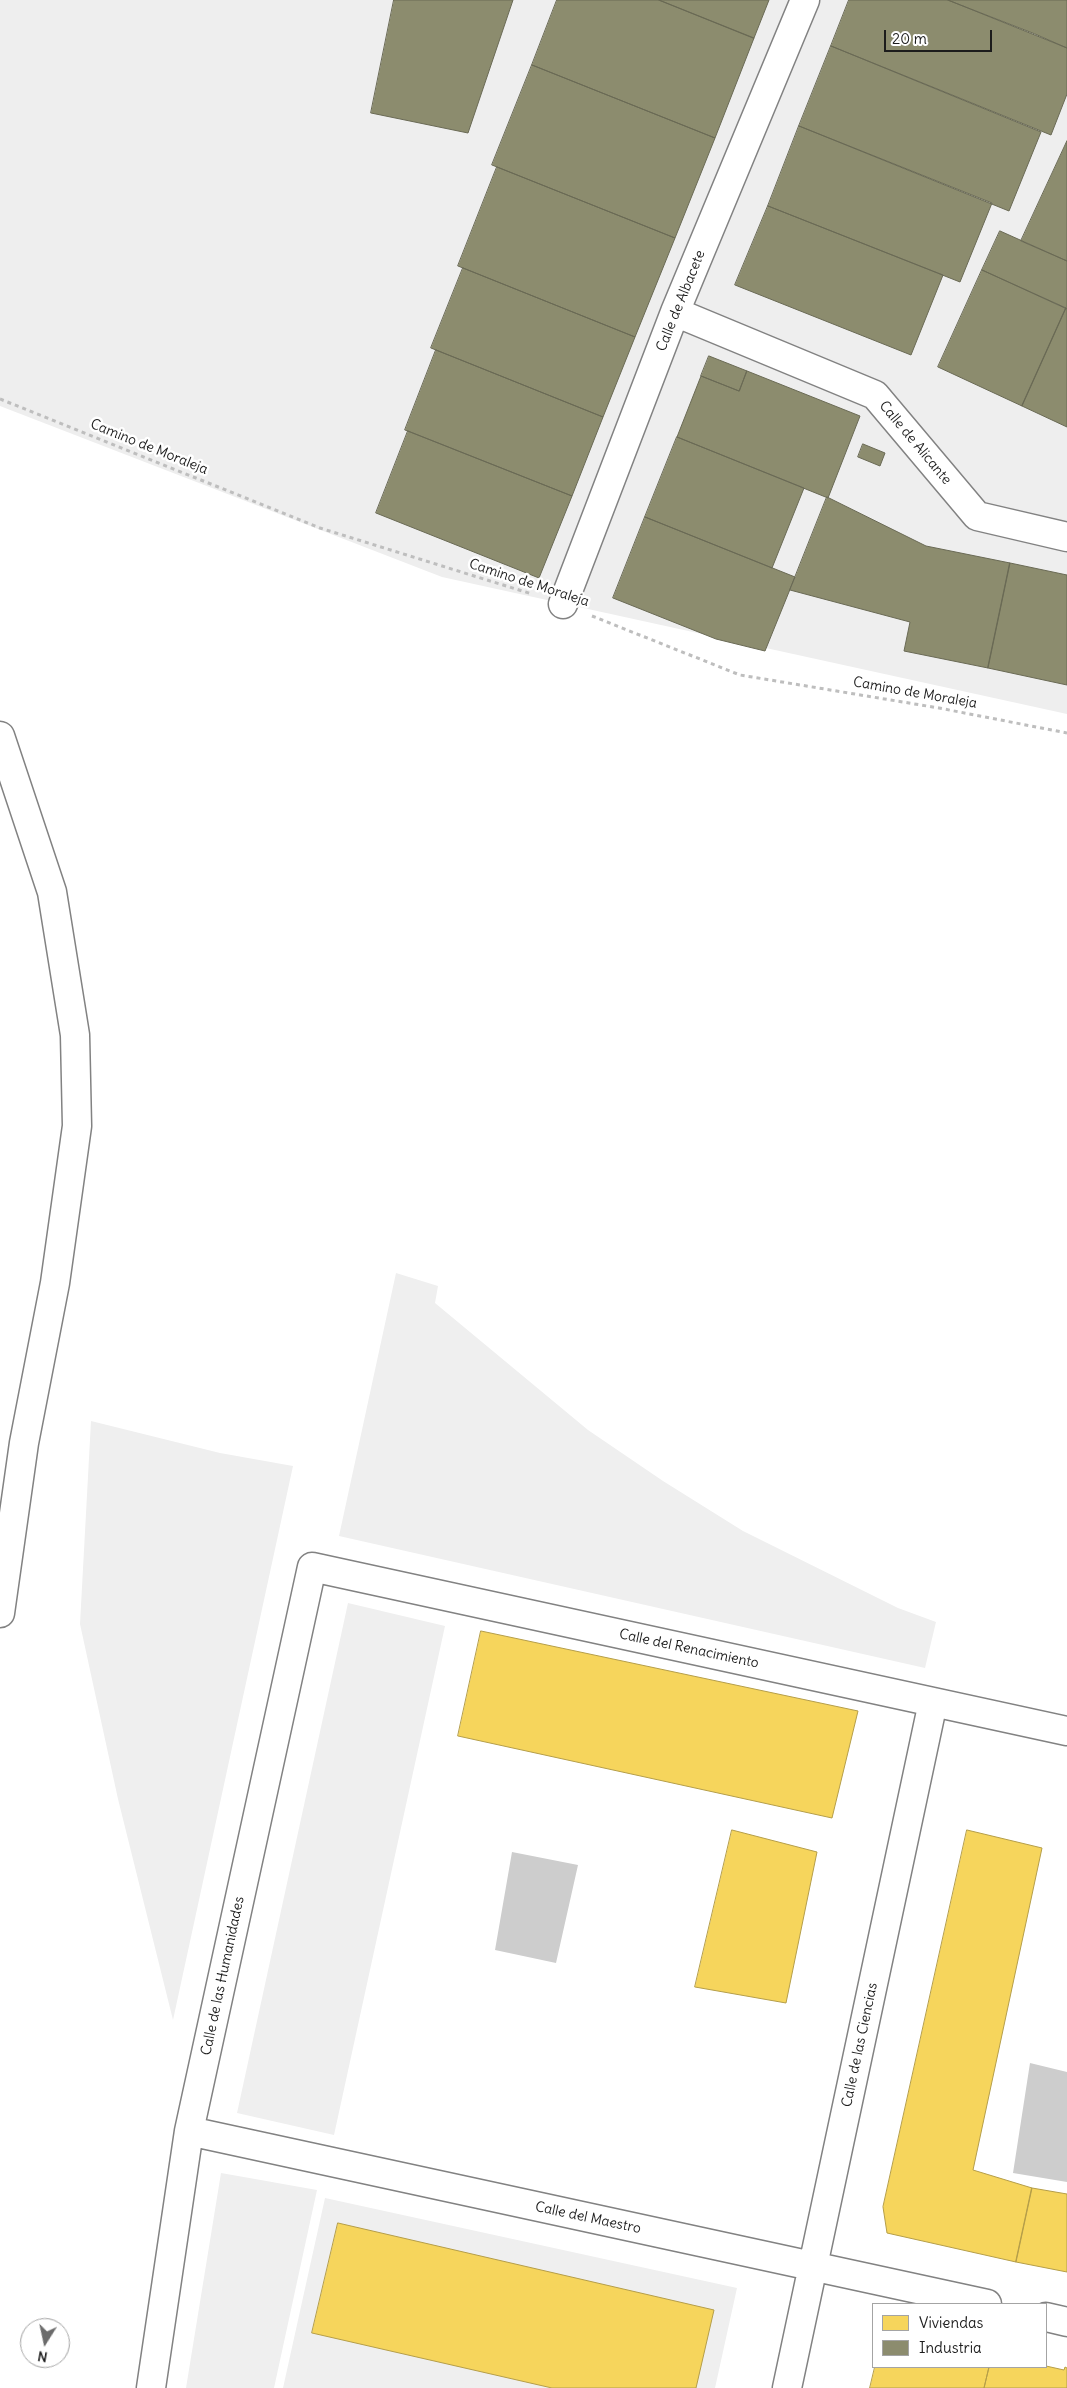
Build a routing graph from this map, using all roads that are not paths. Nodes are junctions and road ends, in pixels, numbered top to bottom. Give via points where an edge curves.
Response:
1 (806, 0) edge
2 (675, 312) junction
3 (1067, 537) edge
4 (563, 604) road end
5 (0, 736) edge
6 (312, 1567) joint
7 (0, 1613) edge
8 (933, 1702) junction
9 (1067, 1731) edge
10 (189, 2131) junction
11 (812, 2267) junction
12 (982, 2303) edge
13 (1047, 2317) edge
14 (1067, 2322) edge
15 (151, 2388) edge
16 (787, 2388) edge

1 - 2 main road, Calle de Albacete
2 - 3 main road, Calle de Alicante via 875,395 977,516
2 - 4 main road, Calle de Albacete
5 - 7 main road via 52,892 75,1035 76,1126 55,1283 24,1443
6 - 8 main road, Calle del Renacimiento
6 - 10 main road, Calle de las Humanidades
8 - 9 main road, Calle del Renacimiento
8 - 11 main road, Calle de las Ciencias
10 - 11 main road, Calle del Maestro
10 - 15 main road, Calle de las Humanidades
11 - 12 main road, Calle del Maestro
11 - 16 main road, Calle de las Ciencias
13 - 14 main road

